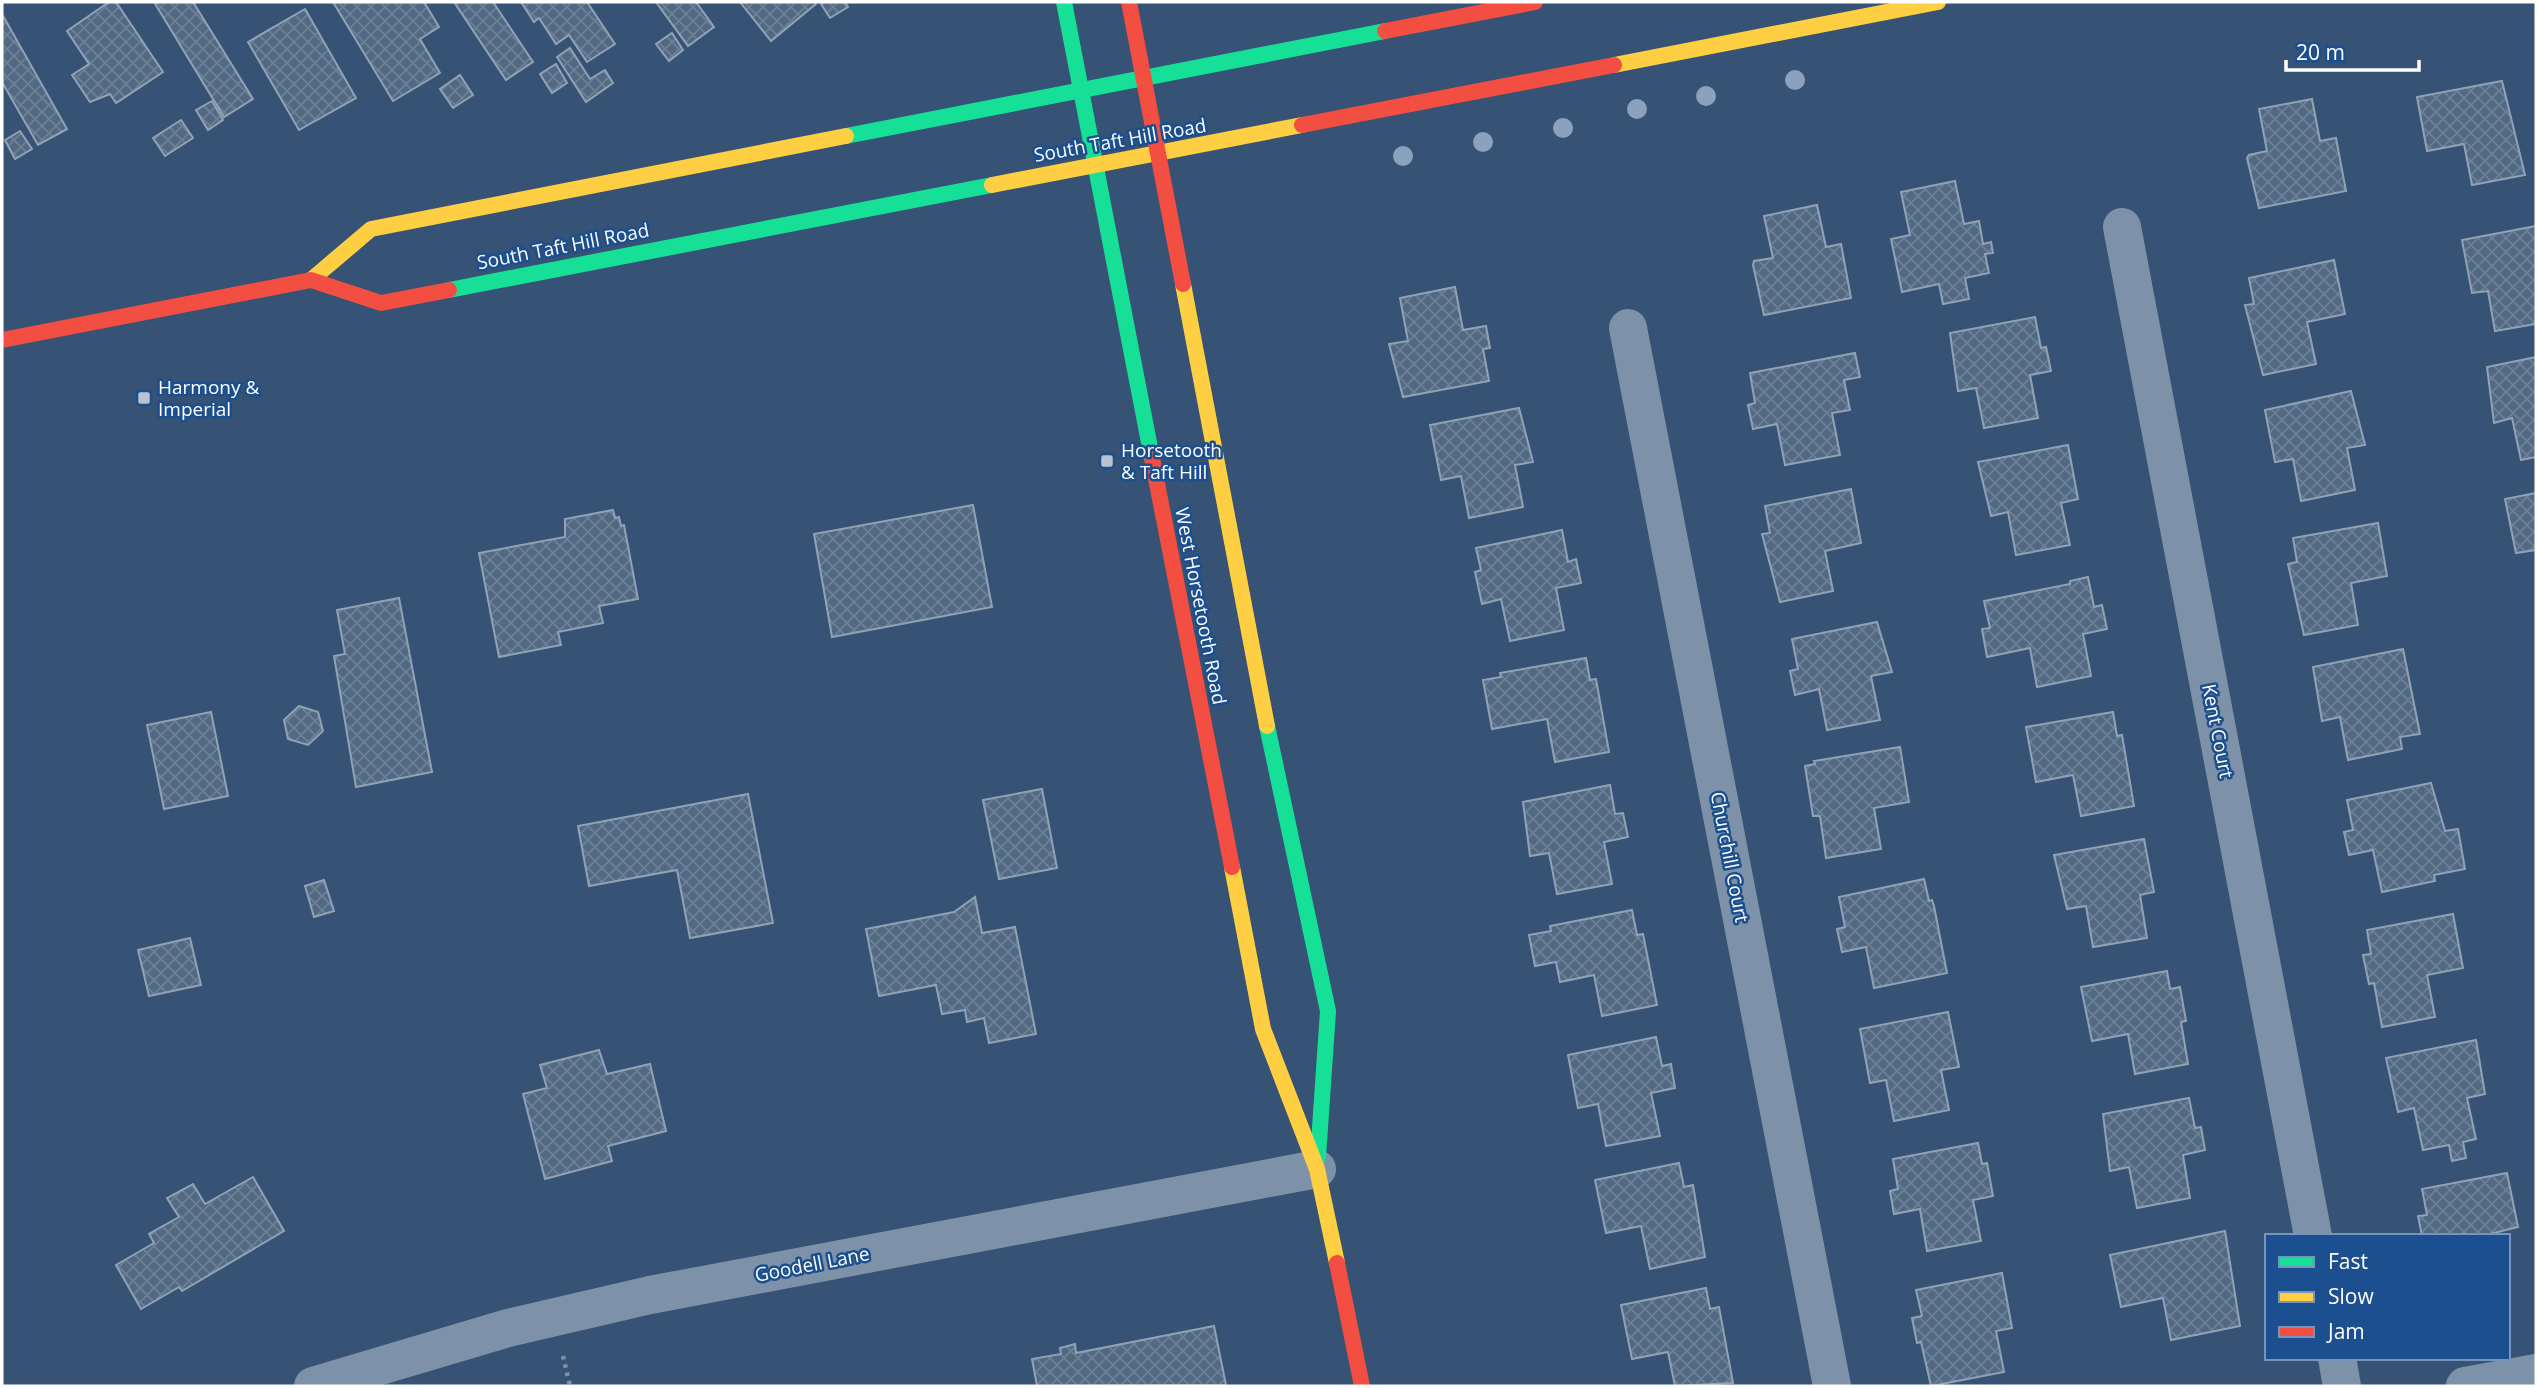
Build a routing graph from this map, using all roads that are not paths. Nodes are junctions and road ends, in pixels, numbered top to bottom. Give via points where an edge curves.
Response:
1 (1064, 2) edge
2 (1129, 2) edge
3 (1535, 2) edge
4 (1938, 2) edge
5 (1144, 79) junction
6 (1082, 90) junction
7 (1157, 155) junction
8 (1096, 165) junction
9 (2122, 227) dead end
10 (311, 280) junction
11 (1628, 328) dead end
12 (2, 340) edge
13 (1317, 1169) junction
14 (2313, 1234) edge
15 (2337, 1360) edge
16 (2536, 1373) edge
17 (313, 1386) edge
18 (1362, 1386) edge
19 (1832, 1386) edge
20 (2342, 1386) edge
21 (2465, 1386) edge

1 - 6 main road, West Horsetooth Road
2 - 5 main road, West Horsetooth Road
3 - 5 main road, South Taft Hill Road
4 - 7 main road, South Taft Hill Road
5 - 6 main road, South Taft Hill Road
5 - 7 main road, West Horsetooth Road
6 - 8 main road, West Horsetooth Road
6 - 10 main road, South Taft Hill Road via 371,229
7 - 8 main road, South Taft Hill Road
7 - 13 main road, West Horsetooth Road via 1279,789 1328,1011
8 - 10 main road, South Taft Hill Road via 381,303
8 - 13 main road, West Horsetooth Road via 1263,1029
9 - 14 street, Kent Court
10 - 12 main road, South Taft Hill Road
11 - 19 street, Churchill Court
13 - 17 street, Goodell Lane via 650,1295 508,1328
13 - 18 main road, West Horsetooth Road
15 - 20 street
16 - 21 street

